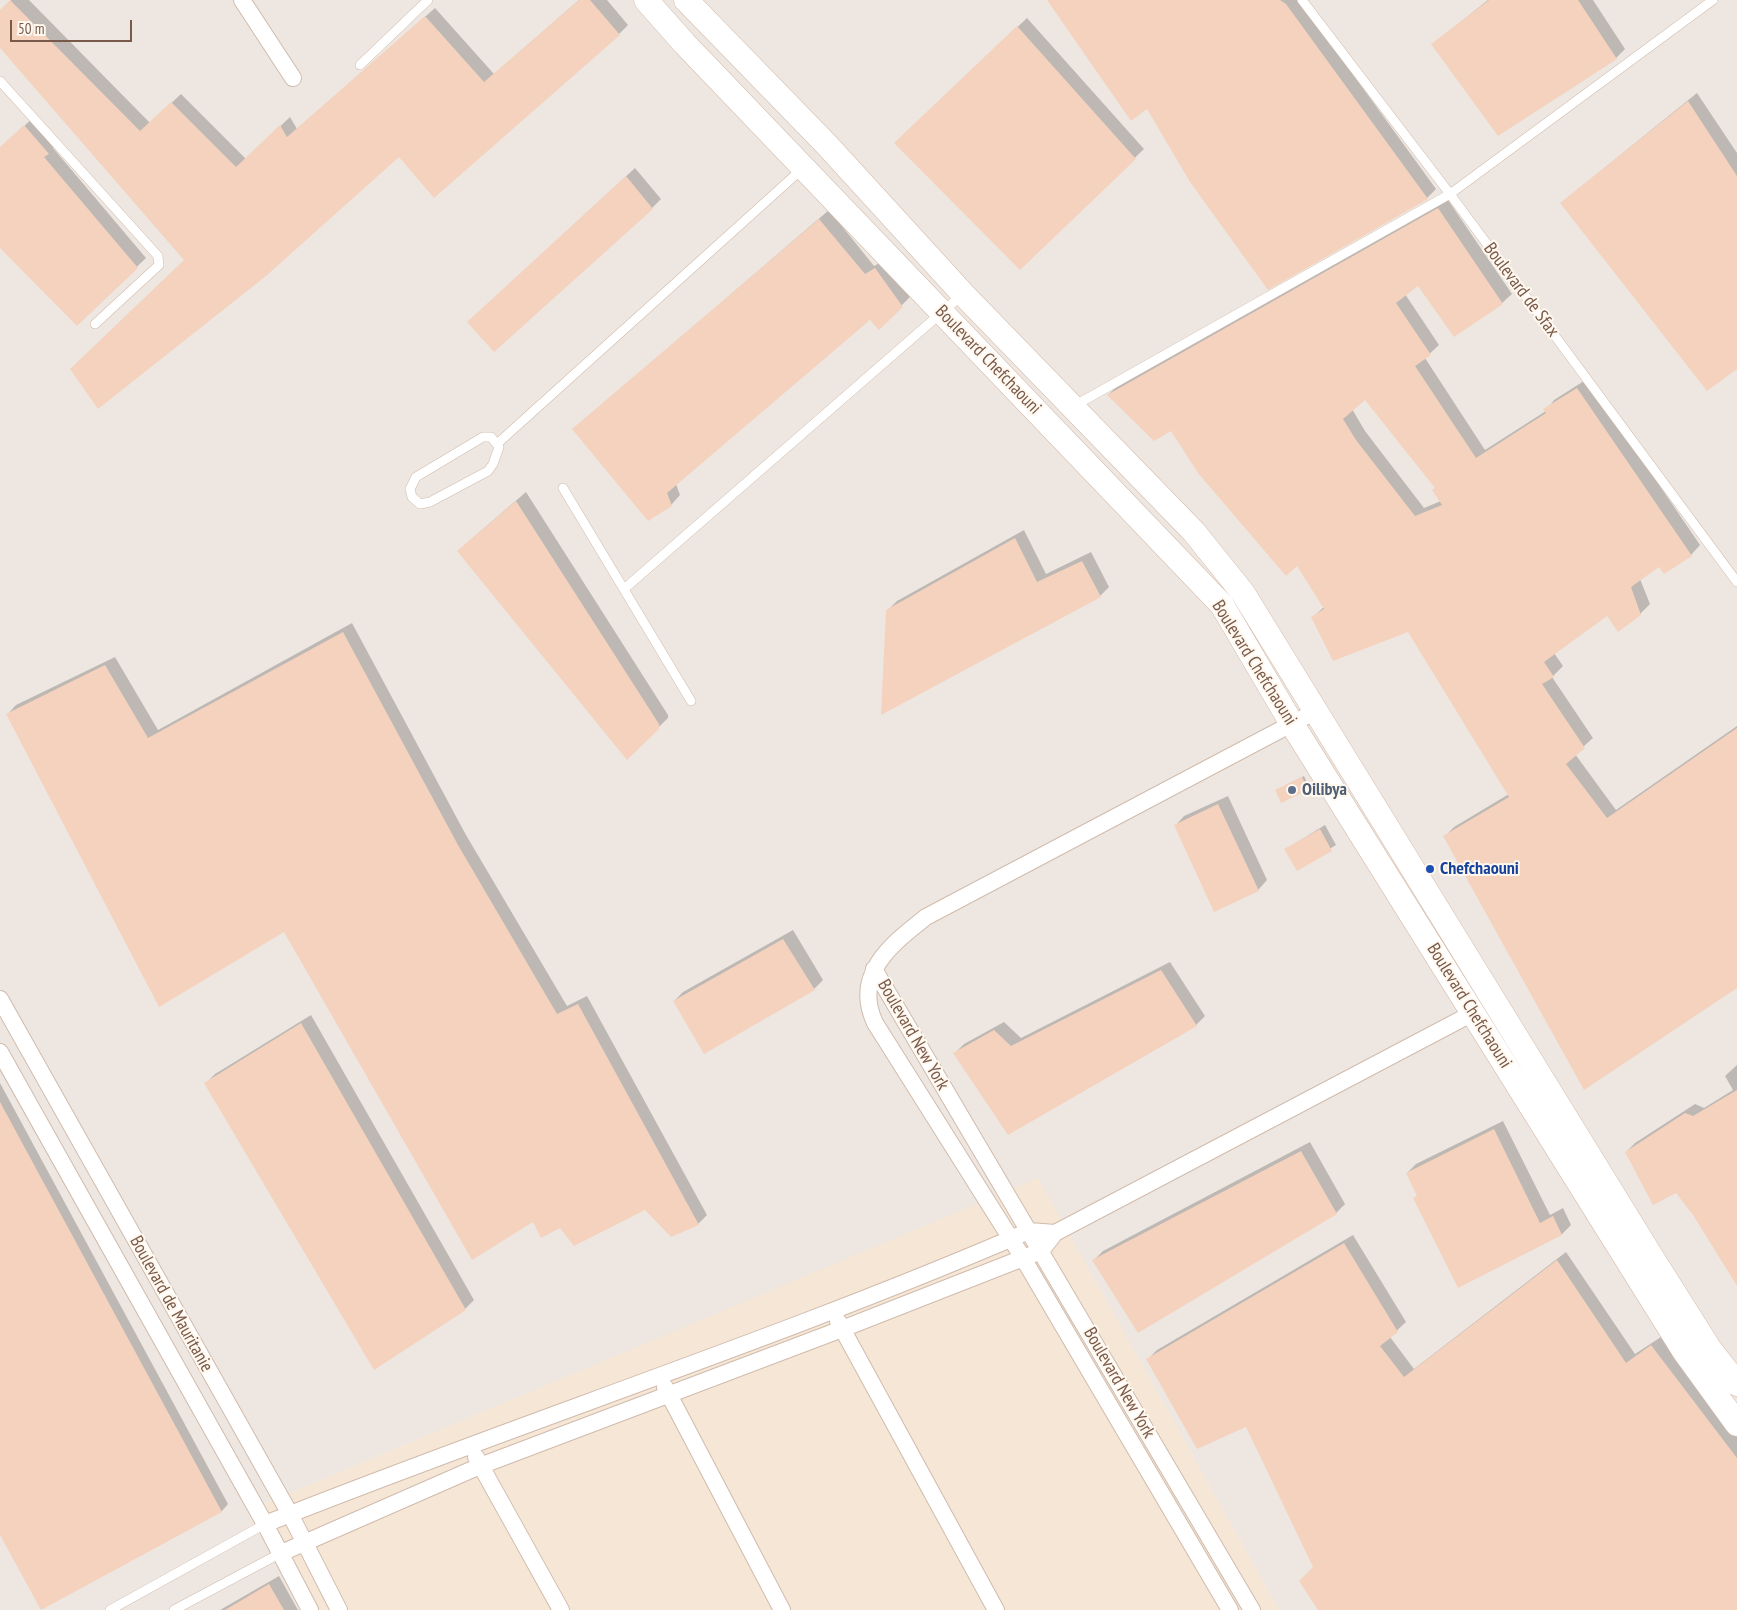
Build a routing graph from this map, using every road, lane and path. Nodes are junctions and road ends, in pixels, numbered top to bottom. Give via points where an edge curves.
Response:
1 (242, 0) edge
2 (428, 0) edge
3 (646, 0) edge
4 (686, 0) edge
5 (1302, 0) edge
6 (1712, 0) edge
7 (360, 65) dead end
8 (293, 78) dead end
9 (0, 81) edge
10 (804, 167) junction
11 (1450, 194) junction
12 (963, 294) junction
13 (943, 314) junction
14 (95, 324) dead end
15 (1072, 407) junction
16 (498, 443) junction
17 (563, 488) dead end
18 (1737, 582) edge
19 (624, 589) junction
20 (692, 701) dead end
21 (1316, 711) junction
22 (1292, 724) junction
23 (874, 969) junction
24 (0, 1000) edge
25 (1473, 1013) junction
26 (0, 1052) edge
27 (1029, 1231) junction
28 (1055, 1233) junction
29 (1011, 1239) junction
30 (1041, 1250) junction
31 (1023, 1258) junction
32 (833, 1310) junction
33 (842, 1329) junction
34 (660, 1376) junction
35 (1737, 1384) edge
36 (669, 1396) junction
37 (1737, 1424) edge
38 (471, 1445) junction
39 (480, 1466) junction
40 (290, 1514) junction
41 (264, 1524) junction
42 (303, 1542) junction
43 (279, 1554) junction
44 (110, 1610) edge
45 (174, 1610) edge
46 (310, 1610) edge
47 (339, 1610) edge
48 (561, 1610) edge
49 (782, 1610) edge
50 (996, 1610) edge
51 (1230, 1610) edge
52 (1252, 1610) edge

1 - 8 street
2 - 7 lane
3 - 10 street, Boulevard Chefchaouni
4 - 12 street, Boulevard Chefchaouni via 827,145
5 - 11 lane, Boulevard de Sfax
6 - 11 lane
9 - 14 lane via 158,256 159,265
10 - 13 street, Boulevard Chefchaouni
10 - 16 lane
11 - 15 lane
11 - 18 lane, Boulevard de Sfax
12 - 13 lane
12 - 15 street, Boulevard Chefchaouni
13 - 19 lane
13 - 22 street, Boulevard Chefchaouni via 1222,605
15 - 21 street, Boulevard Chefchaouni via 1194,532 1253,608
16 - 16 lane via 491,437 483,437 416,478 410,489 412,497 420,504 430,502 488,471 497,456
17 - 19 lane
19 - 20 lane
21 - 22 street
21 - 35 street, Boulevard Chefchaouni via 1646,1248 1709,1348
22 - 23 street via 926,917 894,943
22 - 25 street, Boulevard Chefchaouni
23 - 27 street, Boulevard New York
23 - 29 street, Boulevard New York via 868,1001 875,1023
24 - 40 street, Boulevard de Mauritanie
25 - 28 street
25 - 37 street, Boulevard Chefchaouni via 1684,1351
26 - 41 street, Boulevard de Mauritanie
27 - 28 street
27 - 29 street
27 - 30 street, Boulevard New York
28 - 30 street
29 - 31 street, Boulevard New York
29 - 32 street
30 - 31 street
30 - 52 street, Boulevard New York
31 - 33 street
31 - 51 street, Boulevard New York
32 - 33 street
32 - 34 street
33 - 36 street
33 - 50 street
34 - 36 street
34 - 38 street
36 - 39 street
36 - 49 street
38 - 39 street
38 - 40 street
39 - 42 street
39 - 48 street
40 - 41 street
40 - 42 street, Boulevard de Mauritanie
41 - 43 street, Boulevard de Mauritanie
41 - 44 lane
42 - 43 street
42 - 47 street, Boulevard de Mauritanie
43 - 45 lane
43 - 46 street, Boulevard de Mauritanie

